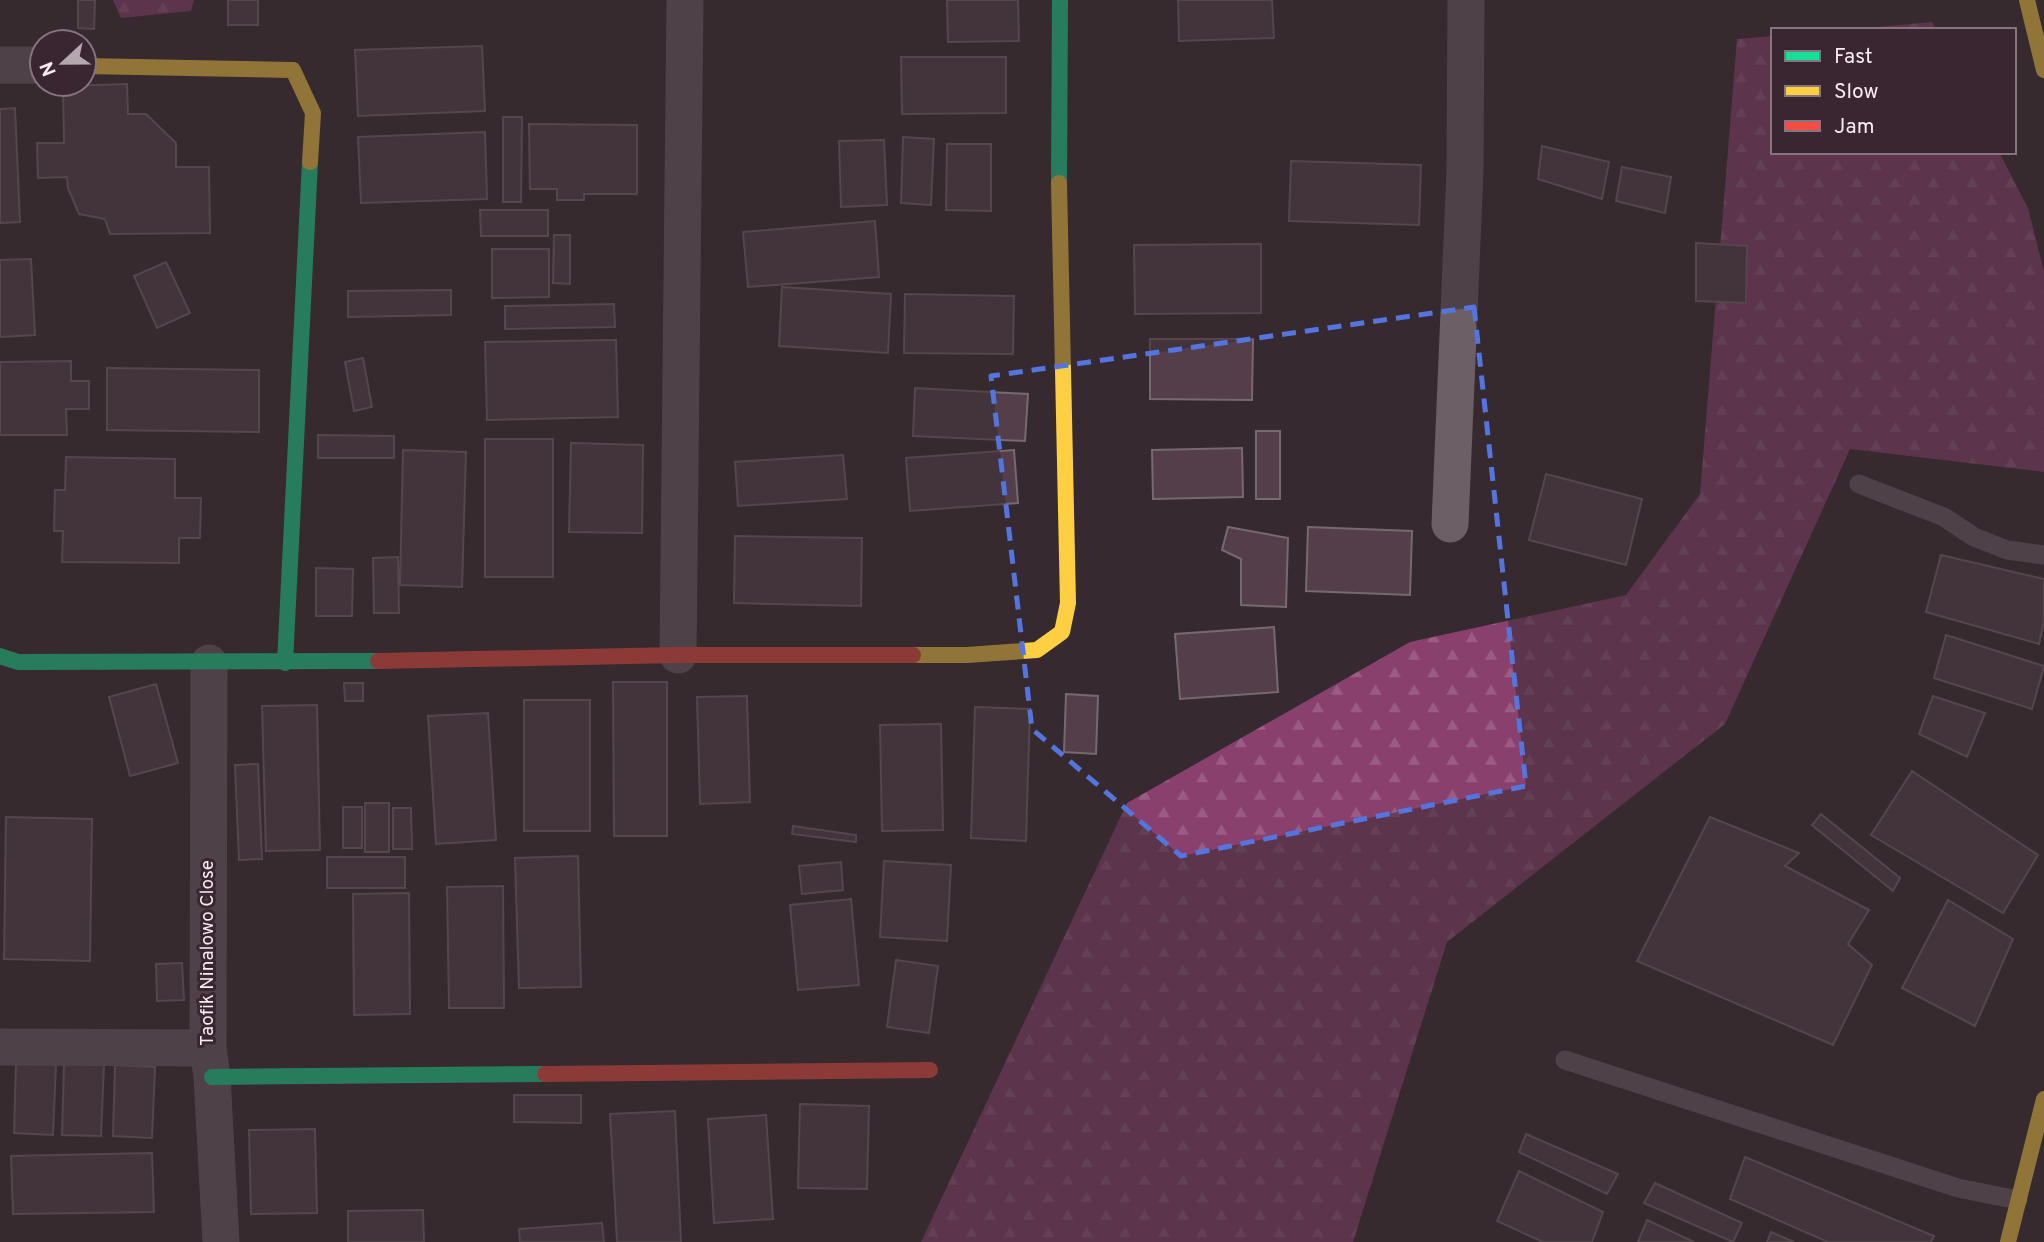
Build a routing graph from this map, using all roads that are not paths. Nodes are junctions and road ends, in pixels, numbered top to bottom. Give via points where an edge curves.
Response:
1 (685, 0) edge
2 (1060, 0) edge
3 (1466, 0) edge
4 (2028, 0) edge
5 (0, 65) edge
6 (28, 65) edge
7 (98, 66) edge
8 (2044, 70) edge
9 (1859, 484) dead end
10 (1450, 524) dead end
11 (2044, 555) edge
12 (678, 655) junction
13 (0, 656) edge
14 (209, 663) junction
15 (285, 663) junction
16 (0, 1047) edge
17 (1565, 1060) dead end
18 (210, 1062) junction
19 (930, 1069) dead end
20 (2044, 1099) edge
21 (2018, 1200) junction
22 (221, 1242) edge
23 (2008, 1242) edge

1 - 12 street
2 - 12 street via 1058,144 1068,603 1062,632 1037,650 967,655
3 - 10 street via 1465,171
4 - 8 street
5 - 6 street
7 - 15 street via 293,69 313,113
9 - 11 lane via 1944,517 1974,537 2007,550
12 - 15 street
13 - 14 street via 18,662
14 - 15 street
14 - 18 street, Taofik Ninalowo Close
16 - 18 street
17 - 21 lane via 1958,1188
18 - 19 street
18 - 22 street, Taofik Ninalowo Close
20 - 21 street
21 - 23 street

